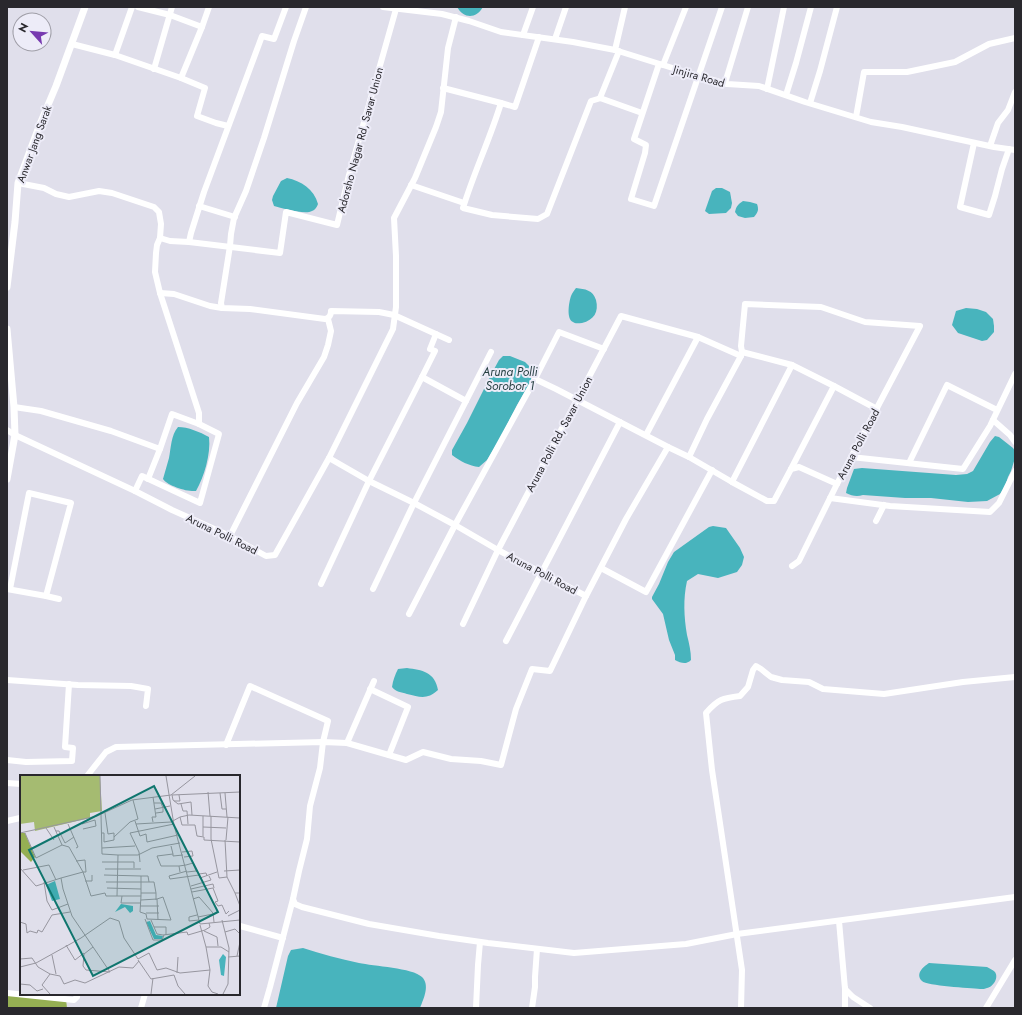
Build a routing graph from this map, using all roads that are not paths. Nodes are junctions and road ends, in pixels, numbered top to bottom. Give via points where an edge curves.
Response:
1 (85, 7) edge
2 (132, 7) edge
3 (138, 7) edge
4 (172, 7) edge
5 (209, 7) edge
6 (286, 7) edge
7 (306, 7) edge
8 (383, 7) edge
9 (533, 7) edge
10 (566, 7) edge
11 (625, 7) edge
12 (686, 7) edge
13 (722, 7) edge
14 (748, 7) edge
15 (784, 7) edge
16 (811, 7) edge
17 (837, 7) edge
18 (396, 9) junction
19 (170, 15) junction
20 (456, 17) junction
21 (202, 27) junction
22 (523, 35) junction
23 (538, 37) junction
24 (1015, 38) edge
25 (556, 39) junction
26 (72, 44) junction
27 (616, 50) junction
28 (115, 55) junction
29 (661, 64) junction
30 (154, 68) junction
31 (698, 76) junction
32 (181, 78) junction
33 (725, 84) junction
34 (444, 88) junction
35 (768, 89) junction
36 (1015, 92) edge
37 (786, 95) junction
38 (601, 98) junction
39 (501, 103) junction
40 (810, 103) junction
41 (642, 113) junction
42 (856, 117) junction
43 (228, 126) junction
44 (974, 143) junction
45 (990, 146) junction
46 (1012, 150) edge
47 (18, 183) junction
48 (412, 185) junction
49 (464, 203) junction
50 (199, 206) junction
51 (235, 217) junction
52 (160, 238) junction
53 (189, 242) junction
54 (230, 246) junction
55 (7, 287) edge
56 (160, 293) junction
57 (222, 308) junction
58 (394, 315) junction
59 (328, 319) junction
60 (7, 329) edge
61 (436, 334) junction
62 (698, 337) junction
63 (449, 340) dead end
64 (604, 349) junction
65 (491, 352) dead end
66 (741, 354) junction
67 (792, 365) junction
68 (1015, 374) edge
69 (422, 377) junction
70 (535, 379) junction
71 (834, 386) junction
72 (577, 400) junction
73 (466, 401) junction
74 (14, 407) junction
75 (877, 409) junction
76 (997, 410) junction
77 (993, 420) junction
78 (620, 422) junction
79 (199, 424) junction
80 (7, 430) edge
81 (14, 435) junction
82 (646, 435) junction
83 (1015, 442) edge
84 (668, 447) junction
85 (160, 449) junction
86 (689, 457) junction
87 (851, 457) junction
88 (329, 458) junction
89 (909, 463) junction
90 (791, 469) junction
91 (712, 470) junction
92 (1015, 471) edge
93 (7, 479) edge
94 (148, 479) junction
95 (369, 481) junction
96 (732, 482) junction
97 (837, 484) junction
98 (135, 491) junction
99 (830, 498) junction
100 (414, 503) junction
101 (884, 505) junction
102 (876, 521) dead end
103 (455, 525) junction
104 (230, 536) junction
105 (498, 550) junction
106 (792, 566) dead end
107 (601, 568) junction
108 (542, 572) junction
109 (321, 584) dead end
110 (9, 589) edge
111 (373, 589) dead end
112 (46, 596) junction
113 (586, 596) junction
114 (60, 599) dead end
115 (409, 614) dead end
116 (463, 624) dead end
117 (506, 641) dead end
118 (1015, 676) edge
119 (7, 680) edge
120 (374, 681) dead end
121 (69, 684) junction
122 (370, 689) junction
123 (146, 706) dead end
124 (323, 742) junction
125 (347, 743) junction
126 (226, 745) junction
127 (389, 755) junction
128 (7, 760) edge
129 (88, 775) edge
130 (7, 783) edge
131 (20, 784) edge
132 (20, 818) edge
133 (7, 821) edge
134 (1015, 898) edge
135 (292, 899) junction
136 (839, 921) junction
137 (240, 926) edge
138 (737, 934) junction
139 (283, 938) junction
140 (480, 942) junction
141 (537, 949) junction
142 (1015, 960) edge
143 (845, 987) junction
144 (7, 993) edge
145 (20, 994) edge
146 (26, 995) edge
147 (77, 995) edge
148 (144, 995) edge
149 (141, 1008) edge
150 (264, 1008) edge
151 (476, 1008) edge
152 (532, 1008) edge
153 (741, 1008) edge
154 (845, 1008) edge
155 (870, 1008) edge
156 (986, 1008) edge

1 - 26 main road, Anwar Jang Sarak
2 - 28 street
3 - 19 street
4 - 19 street
5 - 21 street
6 - 43 street via 274,39 262,36
7 - 51 street via 264,138
8 - 18 street, Jinjira Road
9 - 22 street
10 - 25 street
11 - 27 street
12 - 29 street
13 - 31 street
14 - 33 street
15 - 35 street
16 - 37 street
17 - 40 street
18 - 20 street, Jinjira Road
18 - 54 street, Adorsho Nagar Rd, Savar Union via 337,226 286,212 280,253
19 - 21 street
19 - 30 street
20 - 22 street, Jinjira Road via 501,32
20 - 34 street via 448,48
21 - 32 street
22 - 23 street, Jinjira Road
23 - 25 street, Jinjira Road
23 - 39 street via 515,107
24 - 42 street via 989,44 956,62 907,72 864,72
25 - 27 street, Jinjira Road
26 - 28 street
26 - 47 main road, Anwar Jang Sarak
27 - 29 street, Jinjira Road
27 - 38 street
28 - 30 street
29 - 31 street, Jinjira Road
29 - 41 street
30 - 32 street
31 - 33 street, Jinjira Road
31 - 41 street via 654,206 631,199 645,153 646,145 634,139
32 - 43 street via 205,88 197,116
33 - 35 street, Jinjira Road
34 - 39 street
34 - 48 street via 441,112
35 - 37 street, Jinjira Road
36 - 45 street via 1008,110 998,123
37 - 40 street, Jinjira Road
38 - 41 street
38 - 49 street via 591,101 547,214 538,219 492,215 462,208
39 - 49 street
40 - 42 street, Jinjira Road
42 - 44 street, Jinjira Road
43 - 50 street
44 - 45 street, Jinjira Road
44 - 46 street via 960,207 989,215 1002,169
45 - 46 street, Jinjira Road
47 - 52 street via 44,188 69,197 99,191 112,192 154,207 159,212
47 - 55 main road, Anwar Jang Sarak via 16,222
48 - 49 street
48 - 58 street via 394,218
50 - 51 street
50 - 53 street
51 - 54 street
52 - 53 street, Adorsho Nagar Rd, Savar Union
52 - 56 street via 155,272
53 - 54 street, Adorsho Nagar Rd, Savar Union
54 - 57 street
56 - 57 street via 174,294
56 - 79 street via 199,413
57 - 59 street via 250,308
58 - 59 street via 379,312 331,311
58 - 61 street
58 - 88 street via 393,329
59 - 104 street via 330,331 324,358 297,403
60 - 74 main road
61 - 63 street
61 - 69 street via 430,349 434,351
62 - 64 street, Aruna Polli Rd, Savar Union via 621,316
62 - 66 street
62 - 82 street
64 - 70 street via 559,332
64 - 72 street, Aruna Polli Rd, Savar Union
65 - 73 street
66 - 67 street
66 - 75 street, Aruna Polli Road via 745,304 821,307 865,322 920,326
66 - 86 street
67 - 71 street
67 - 96 street
68 - 76 street
69 - 73 street
69 - 95 street
70 - 72 street
70 - 103 street
71 - 75 street
71 - 90 street
72 - 78 street
72 - 105 street, Aruna Polli Rd, Savar Union
73 - 100 street
74 - 81 main road
74 - 85 street via 41,411 111,431
75 - 87 street, Aruna Polli Road
76 - 77 street
76 - 89 street via 947,385
77 - 83 street
77 - 89 street via 963,468
78 - 82 street
78 - 108 street
79 - 85 street via 172,414
79 - 94 street via 219,434 200,503
80 - 81 street, Aruna Polli Road
81 - 93 main road
81 - 98 street, Aruna Polli Road
82 - 84 street
84 - 86 street
84 - 107 street, Aruna Polli Road
85 - 94 street
86 - 91 street
87 - 89 street
87 - 97 street, Aruna Polli Road
88 - 95 street, Aruna Polli Road
88 - 104 street, Aruna Polli Road via 275,555 266,556
90 - 96 street via 774,501 767,501
90 - 97 street, Aruna Polli Road via 799,467
91 - 96 street
91 - 107 street via 646,592
92 - 101 street via 999,503 990,512
94 - 98 street via 142,476
95 - 100 street, Aruna Polli Road
95 - 109 street
97 - 99 street
98 - 104 street, Aruna Polli Road
99 - 101 street
99 - 106 street via 799,561
100 - 103 street, Aruna Polli Road
100 - 111 street
101 - 102 street
103 - 105 street, Aruna Polli Road
103 - 115 street
105 - 108 street, Aruna Polli Road
105 - 116 street, Aruna Polli Rd, Savar Union
107 - 113 street, Aruna Polli Road
108 - 113 street, Aruna Polli Road
108 - 117 street
110 - 112 street
110 - 112 street via 29,493 71,503
112 - 114 street
113 - 127 street via 550,671 532,669 516,709 502,765 452,759 424,752 406,760
118 - 138 street via 884,694 823,689 809,682 782,680 756,666 748,687 740,696 726,698 712,706 706,713 712,770
119 - 121 street
120 - 122 street
121 - 123 street via 148,689
121 - 128 street via 65,747 73,748 72,761
122 - 125 street
122 - 127 street via 408,707
124 - 125 street
124 - 126 street
124 - 126 street via 328,721 250,686
124 - 135 street via 320,768 310,806 307,839
125 - 127 street
126 - 129 street via 116,747 106,752
130 - 131 street
132 - 133 street
134 - 136 street
135 - 139 street
135 - 140 street via 295,904 302,907 369,924
136 - 138 street
136 - 143 street
137 - 139 street
138 - 141 street via 686,944 574,953
138 - 153 street via 742,970
139 - 150 street
140 - 141 street
140 - 151 street
141 - 152 street
142 - 156 street
143 - 154 street
143 - 155 street via 853,997
144 - 145 street
146 - 147 street via 74,1000
148 - 149 street

